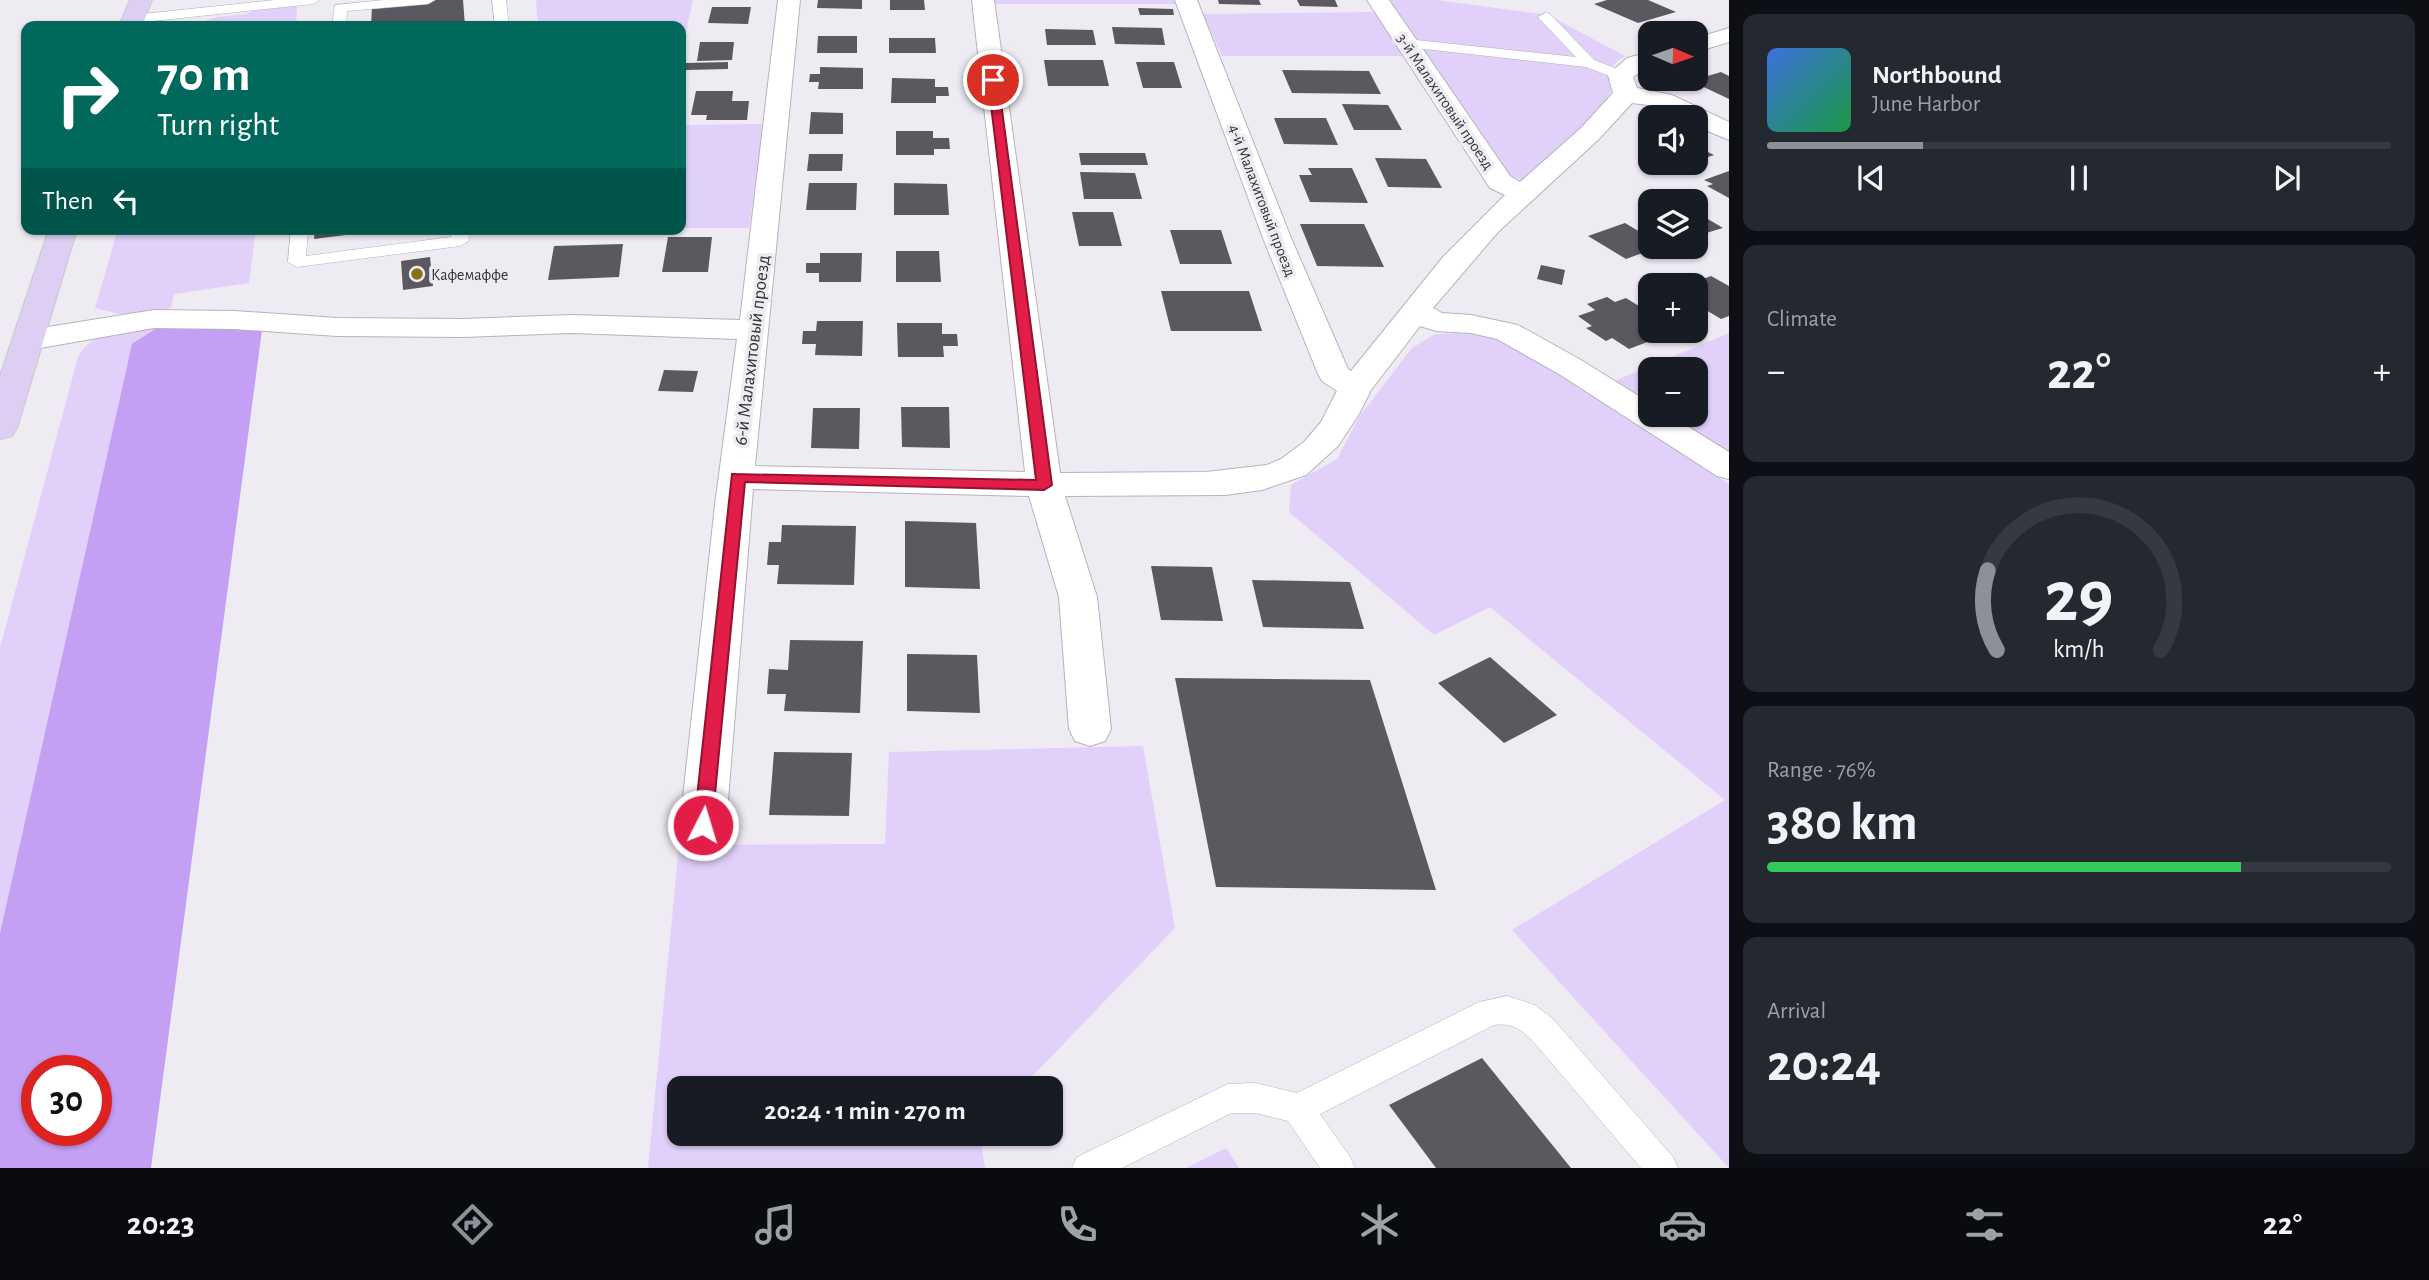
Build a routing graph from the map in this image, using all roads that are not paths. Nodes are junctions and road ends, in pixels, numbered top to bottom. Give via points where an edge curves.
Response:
1 (313, 0) edge
2 (428, 0) edge
3 (499, 0) edge
4 (789, 0) edge
5 (983, 0) edge
6 (1186, 0) edge
7 (1378, 0) edge
8 (237, 4) edge
9 (135, 15) edge
10 (1545, 17) dead end
11 (339, 21) edge
12 (501, 21) edge
13 (1729, 35) edge
14 (1708, 41) edge
15 (1407, 43) junction
16 (1638, 62) edge
17 (1588, 63) junction
18 (1623, 84) junction
19 (1729, 132) edge
20 (1521, 193) junction
21 (61, 235) edge
22 (299, 235) edge
23 (460, 235) edge
24 (1416, 312) junction
25 (753, 330) junction
26 (29, 340) junction
27 (1355, 388) junction
28 (0, 428) edge
29 (1729, 468) edge
30 (738, 477) junction
31 (1044, 485) junction
32 (1090, 729) dead end
33 (703, 825) dead end
34 (1298, 1109) junction
35 (1088, 1168) edge
36 (1339, 1168) edge
37 (1662, 1168) edge

1 - 8 lane
2 - 11 lane via 340,9
3 - 12 lane
4 - 25 street, 6-й Малахитовый проезд
5 - 31 street
6 - 27 street, 4-й Малахитовый проезд via 1334,374
7 - 15 street, 3-й Малахитовый проезд
8 - 9 lane
10 - 17 lane
13 - 14 street
15 - 17 lane
15 - 20 street, 3-й Малахитовый проезд via 1500,182
16 - 18 street
17 - 18 lane
18 - 19 street
18 - 20 street via 1607,118
20 - 24 street via 1468,246
21 - 26 main road
22 - 23 lane via 297,262 460,241
24 - 27 street
24 - 29 street via 1436,322 1507,332
25 - 26 street via 572,324 337,327 154,319
25 - 30 street, 6-й Малахитовый проезд
26 - 28 main road
27 - 31 street via 1344,414 1318,450 1281,472 1234,482
30 - 31 street
30 - 33 street, 6-й Малахитовый проезд
31 - 32 street via 1079,597
34 - 35 lane via 1257,1097 1228,1098
34 - 36 lane
34 - 37 lane via 1490,1013 1507,1009 1527,1014 1544,1030

